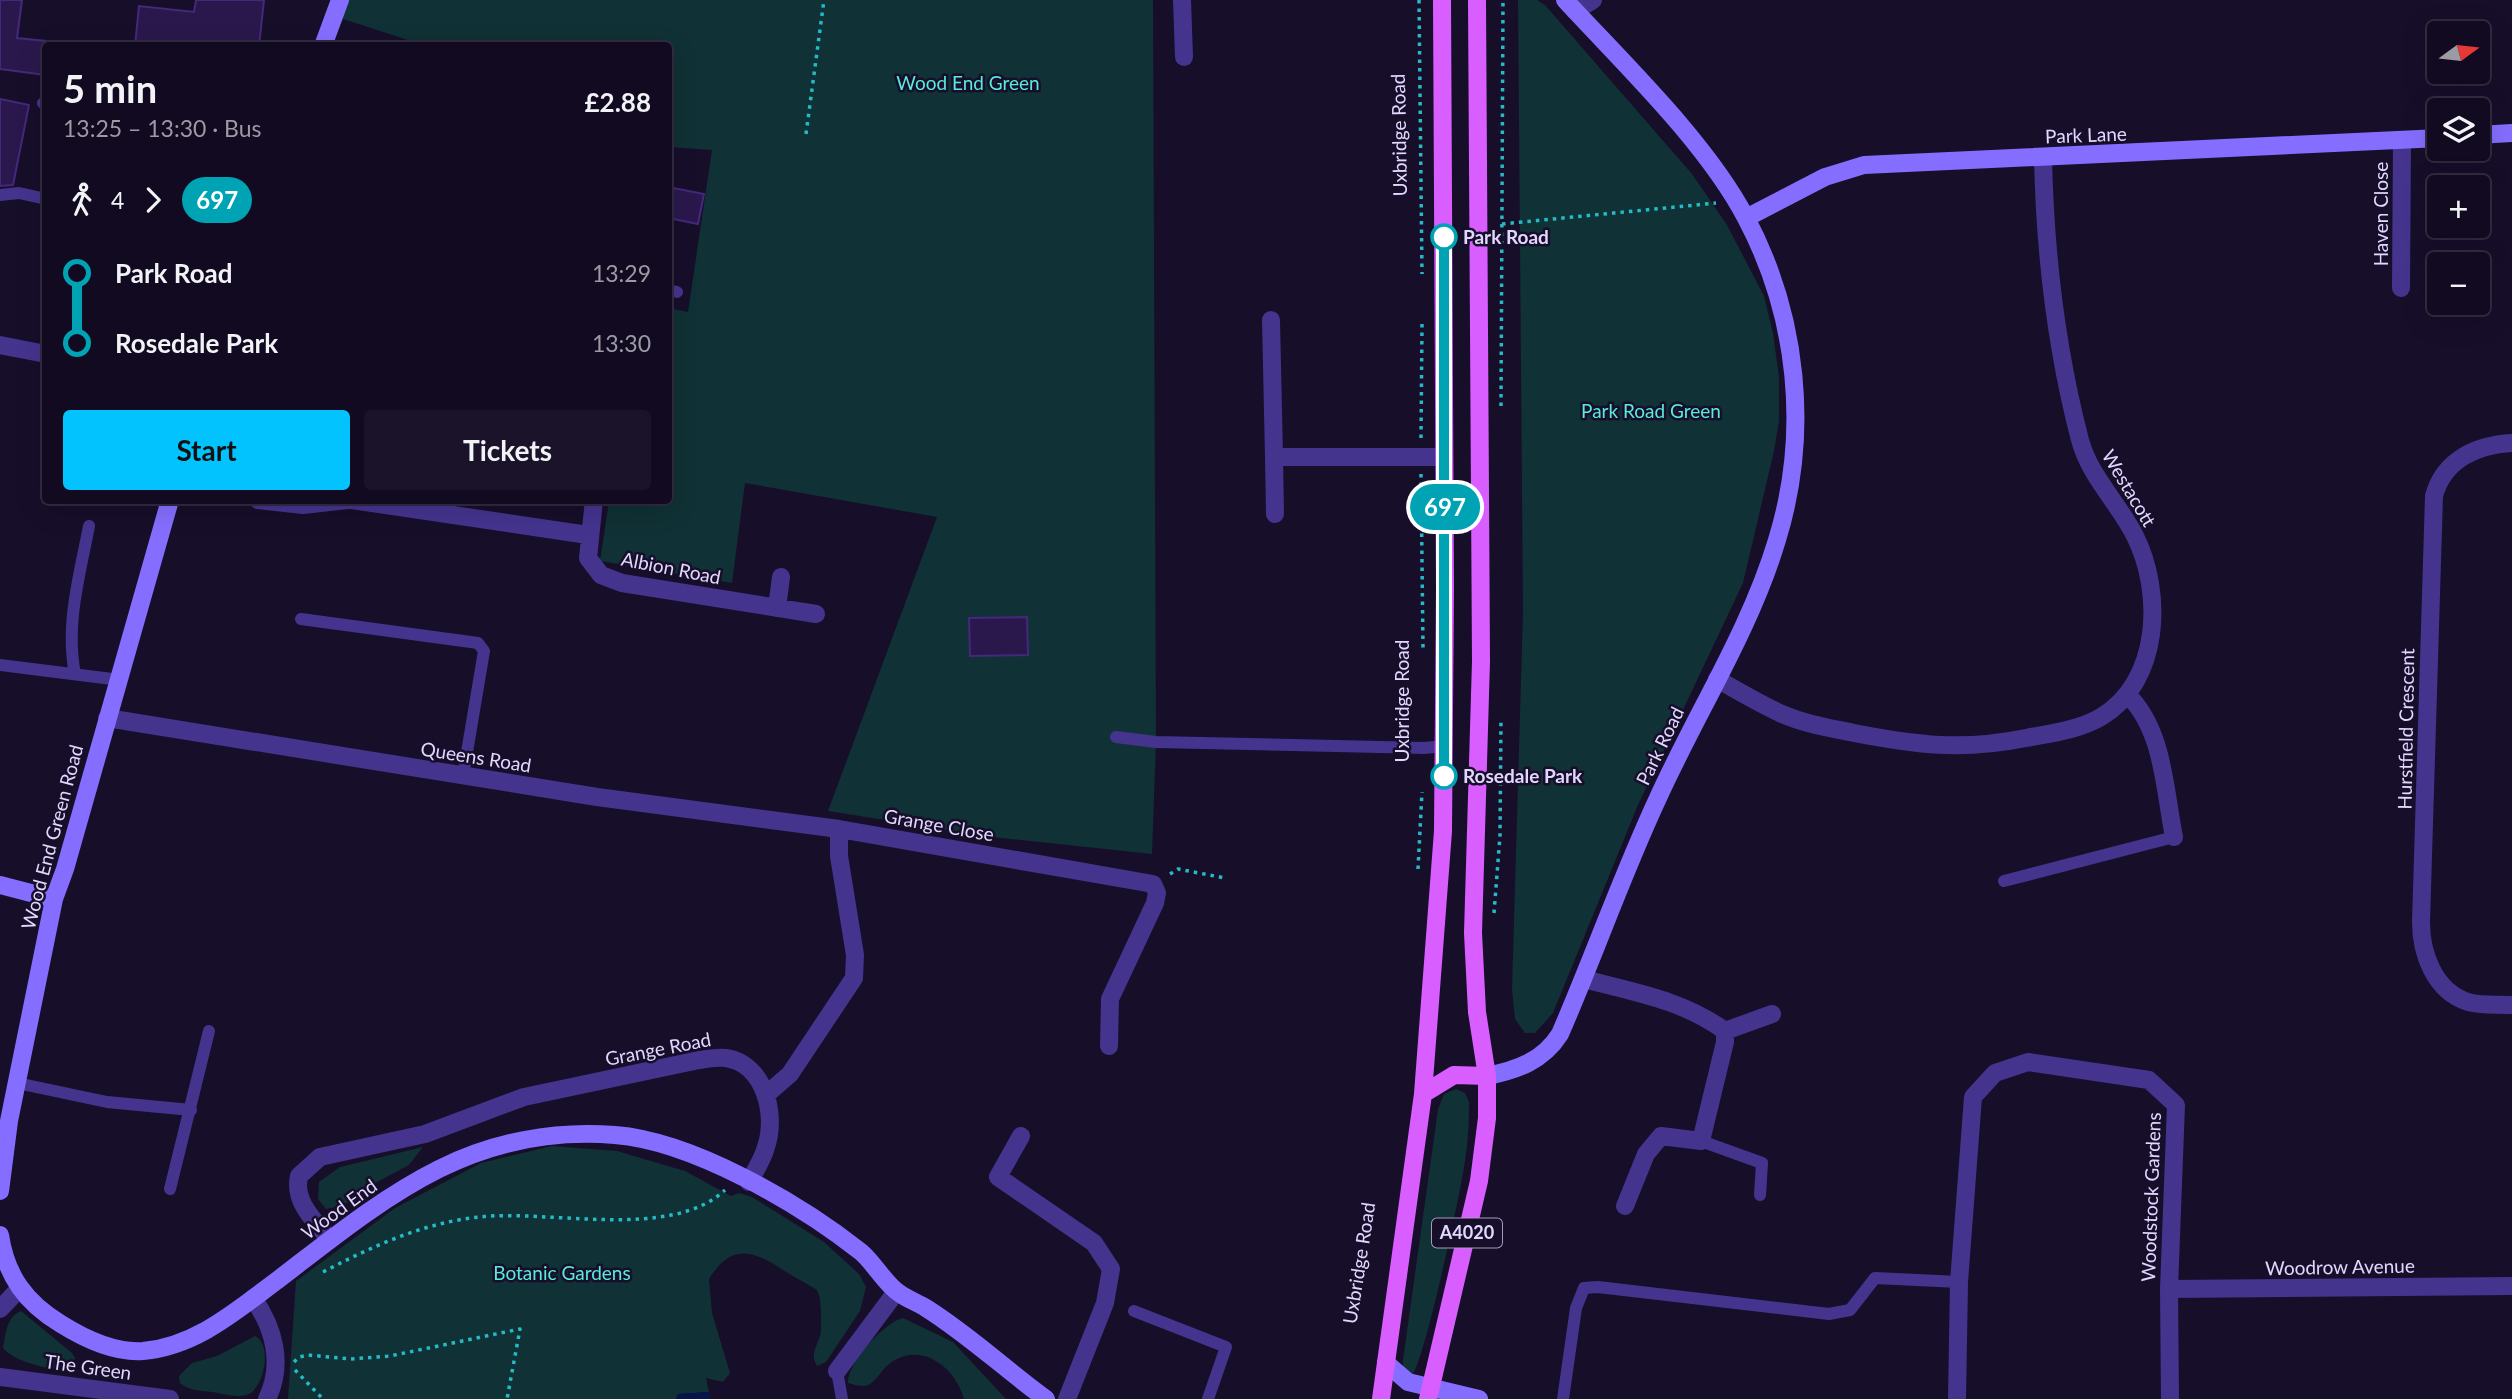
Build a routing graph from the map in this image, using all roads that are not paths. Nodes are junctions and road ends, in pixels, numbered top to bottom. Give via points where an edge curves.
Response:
1 (340, 0) edge
2 (1182, 0) edge
3 (1443, 0) edge
4 (1477, 0) edge
5 (1593, 0) edge
6 (1570, 6) edge
7 (324, 42) edge
8 (1184, 57) dead end
9 (2512, 133) edge
10 (2490, 134) edge
11 (2427, 139) edge
12 (2402, 140) junction
13 (2043, 158) junction
14 (0, 195) edge
15 (42, 198) edge
16 (1746, 218) junction
17 (2401, 288) dead end
18 (1271, 320) dead end
19 (0, 345) edge
20 (42, 353) edge
21 (2512, 443) edge
22 (1274, 457) junction
23 (1444, 457) junction
24 (169, 504) edge
25 (294, 504) edge
26 (312, 504) edge
27 (377, 504) edge
28 (593, 504) edge
29 (1275, 514) dead end
30 (89, 526) dead end
31 (588, 535) junction
32 (782, 577) dead end
33 (777, 608) junction
34 (816, 614) dead end
35 (301, 619) dead end
36 (0, 665) edge
37 (75, 674) junction
38 (120, 680) junction
39 (1717, 680) junction
40 (2127, 694) junction
41 (107, 718) junction
42 (1116, 737) dead end
43 (1445, 746) junction
44 (463, 776) junction
45 (839, 829) junction
46 (2174, 837) joint
47 (2004, 881) dead end
48 (0, 885) edge
49 (54, 899) junction
50 (1584, 979) junction
51 (2512, 1005) edge
52 (1772, 1014) dead end
53 (208, 1031) dead end
54 (1725, 1031) junction
55 (1109, 1046) dead end
56 (1487, 1076) junction
57 (17, 1083) junction
58 (766, 1094) junction
59 (1423, 1094) junction
60 (191, 1110) junction
61 (1021, 1136) dead end
62 (1701, 1141) junction
63 (2, 1158) edge
64 (744, 1179) junction
65 (170, 1189) dead end
66 (0, 1191) edge
67 (1760, 1195) dead end
68 (1625, 1206) dead end
69 (330, 1240) junction
70 (1, 1244) edge
71 (1959, 1282) junction
72 (2512, 1286) edge
73 (19, 1289) junction
74 (2169, 1289) junction
75 (896, 1292) junction
76 (253, 1298) junction
77 (0, 1309) edge
78 (1134, 1311) dead end
79 (1386, 1363) junction
80 (837, 1371) joint
81 (0, 1377) edge
82 (1427, 1395) edge
83 (170, 1399) edge
84 (267, 1399) edge
85 (842, 1399) edge
86 (1046, 1399) edge
87 (1067, 1399) edge
88 (1208, 1399) edge
89 (1381, 1399) edge
90 (1479, 1399) edge
91 (1563, 1399) edge
92 (1957, 1399) edge
93 (2170, 1399) edge

1 - 7 street
2 - 8 street
3 - 23 main road, A4020
4 - 56 main road, A4020 via 1481,662 1473,933 1477,1012
5 - 6 street
6 - 16 street, Park Road via 1684,131
9 - 10 street
11 - 12 street, Park Lane
12 - 13 street, Park Lane
12 - 17 street, Haven Close
13 - 16 street, Park Lane via 1864,166 1825,177
13 - 40 street, Westacott via 2046,257 2081,442 2101,486 2136,538 2154,606 2150,640
14 - 15 lane
16 - 39 street, Park Road via 1777,291 1786,326 1795,383 1794,453 1777,540
18 - 22 street
19 - 20 street
21 - 51 street, Hurstfield Crescent via 2481,447 2461,457 2441,479 2434,496 2421,922 2427,959 2448,990 2468,1002
22 - 23 street
22 - 29 street
23 - 43 main road, A4020
24 - 38 street, Wood End Green Road
25 - 26 street
27 - 31 street
28 - 31 street, Albion Road
30 - 37 lane via 72,617 70,650
31 - 33 street, Albion Road via 587,558 601,575 622,583
32 - 33 street
33 - 34 street, Albion Road
35 - 44 lane via 478,643 484,651
36 - 37 lane
37 - 38 lane
38 - 41 street, Wood End Green Road
39 - 40 street, Westacott via 1801,721 1918,746 1943,747 1987,745 2076,728 2104,716
39 - 50 street, Park Road via 1658,797
40 - 46 street via 2152,728
41 - 44 street, Queens Road
41 - 49 street, Wood End Green Road
42 - 43 lane via 1156,743
43 - 59 main road, A4020 via 1438,922
44 - 45 street, Queens Road
45 - 55 street, Grange Close via 1153,884 1155,903 1110,999
45 - 58 street via 854,978 790,1074
46 - 47 lane
48 - 49 street
49 - 57 street, Wood End Green Road
50 - 54 street via 1672,1002
50 - 56 street, Park Road via 1550,1049 1513,1071
52 - 54 street
53 - 60 lane
54 - 62 street
56 - 59 main road via 1454,1075
56 - 82 main road, A4020 via 1488,1118 1479,1181
57 - 60 lane via 107,1102
57 - 63 street, Wood End Green Road
58 - 64 street via 770,1118 766,1148
58 - 69 street, Grange Road via 739,1062 699,1060 524,1097 425,1134 320,1157 299,1176 297,1192
59 - 79 main road, A4020
60 - 65 lane
61 - 87 street via 998,1177 1094,1243 1111,1269 1105,1303
62 - 67 lane via 1762,1163
62 - 68 street via 1661,1136 1646,1154
63 - 66 street, Wood End Green Road
64 - 69 street, Wood End via 673,1147 617,1135 552,1135 484,1151 440,1169
64 - 75 street via 860,1251
69 - 76 street, Wood End
70 - 73 street, Wood End
71 - 74 street, Woodstock Gardens via 1973,1097 1995,1073 2028,1062 2149,1080 2176,1105
71 - 91 lane via 1875,1278 1850,1310 1829,1314 1584,1288 1576,1308
71 - 92 street, Woodstock Gardens
72 - 74 street, Woodrow Avenue
73 - 76 street, Wood End via 73,1332 125,1350 187,1341
73 - 77 street
74 - 93 street, Woodstock Gardens
75 - 80 street
75 - 86 street via 926,1308
76 - 84 street via 268,1322 276,1348 274,1382
78 - 88 lane via 1226,1347
79 - 82 street
79 - 89 main road, A4020
80 - 85 lane
81 - 83 street, The Green
82 - 90 street

